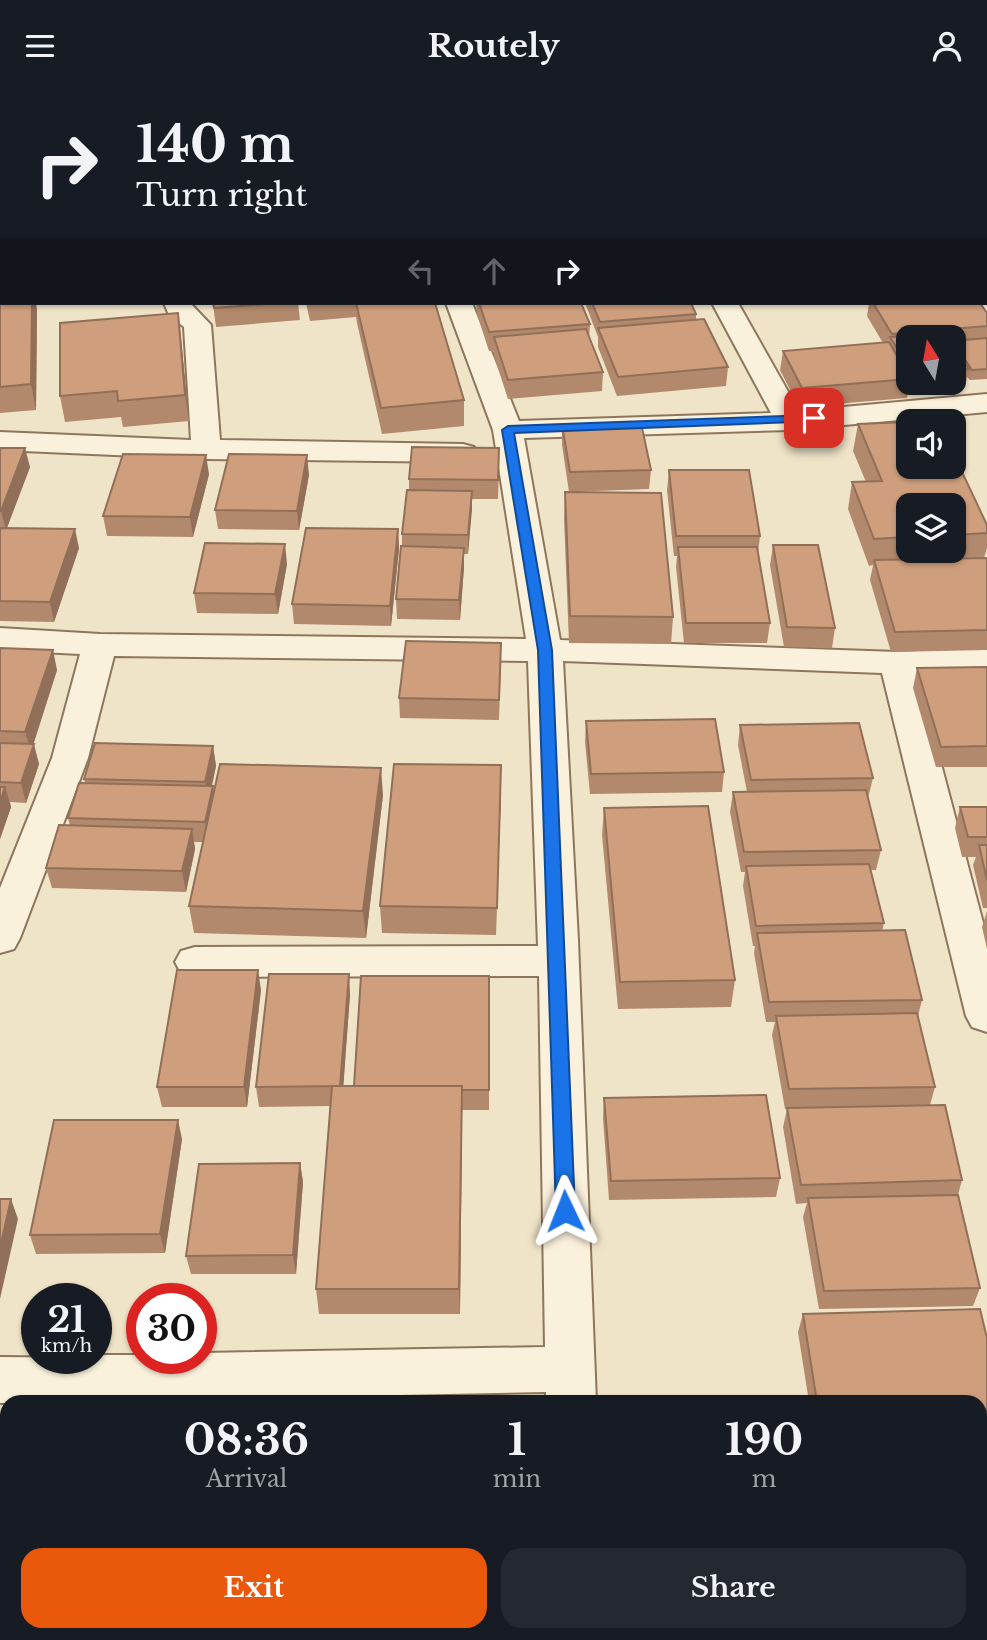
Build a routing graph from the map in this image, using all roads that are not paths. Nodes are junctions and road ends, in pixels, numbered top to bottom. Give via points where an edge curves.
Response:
1 (177, 305) edge
2 (460, 305) edge
3 (726, 305) edge
4 (987, 403) edge
5 (790, 421) junction
6 (82, 434) dead end
7 (205, 438) junction
8 (136, 439) junction
9 (0, 442) edge
10 (510, 442) junction
11 (0, 639) edge
12 (100, 645) junction
13 (545, 650) junction
14 (987, 659) edge
15 (897, 663) junction
16 (0, 937) edge
17 (558, 961) junction
18 (195, 962) dead end
19 (987, 1016) edge
20 (0, 1380) edge
21 (570, 1385) edge

1 - 7 street via 197,325
2 - 10 street
3 - 5 street
4 - 5 street
5 - 10 street
6 - 8 street
7 - 8 street
7 - 10 street
8 - 9 street
10 - 13 street
11 - 12 street
12 - 13 street
12 - 16 street via 70,758
13 - 15 street
13 - 17 street
14 - 15 street
15 - 19 street
17 - 18 street
17 - 21 street
20 - 21 street

